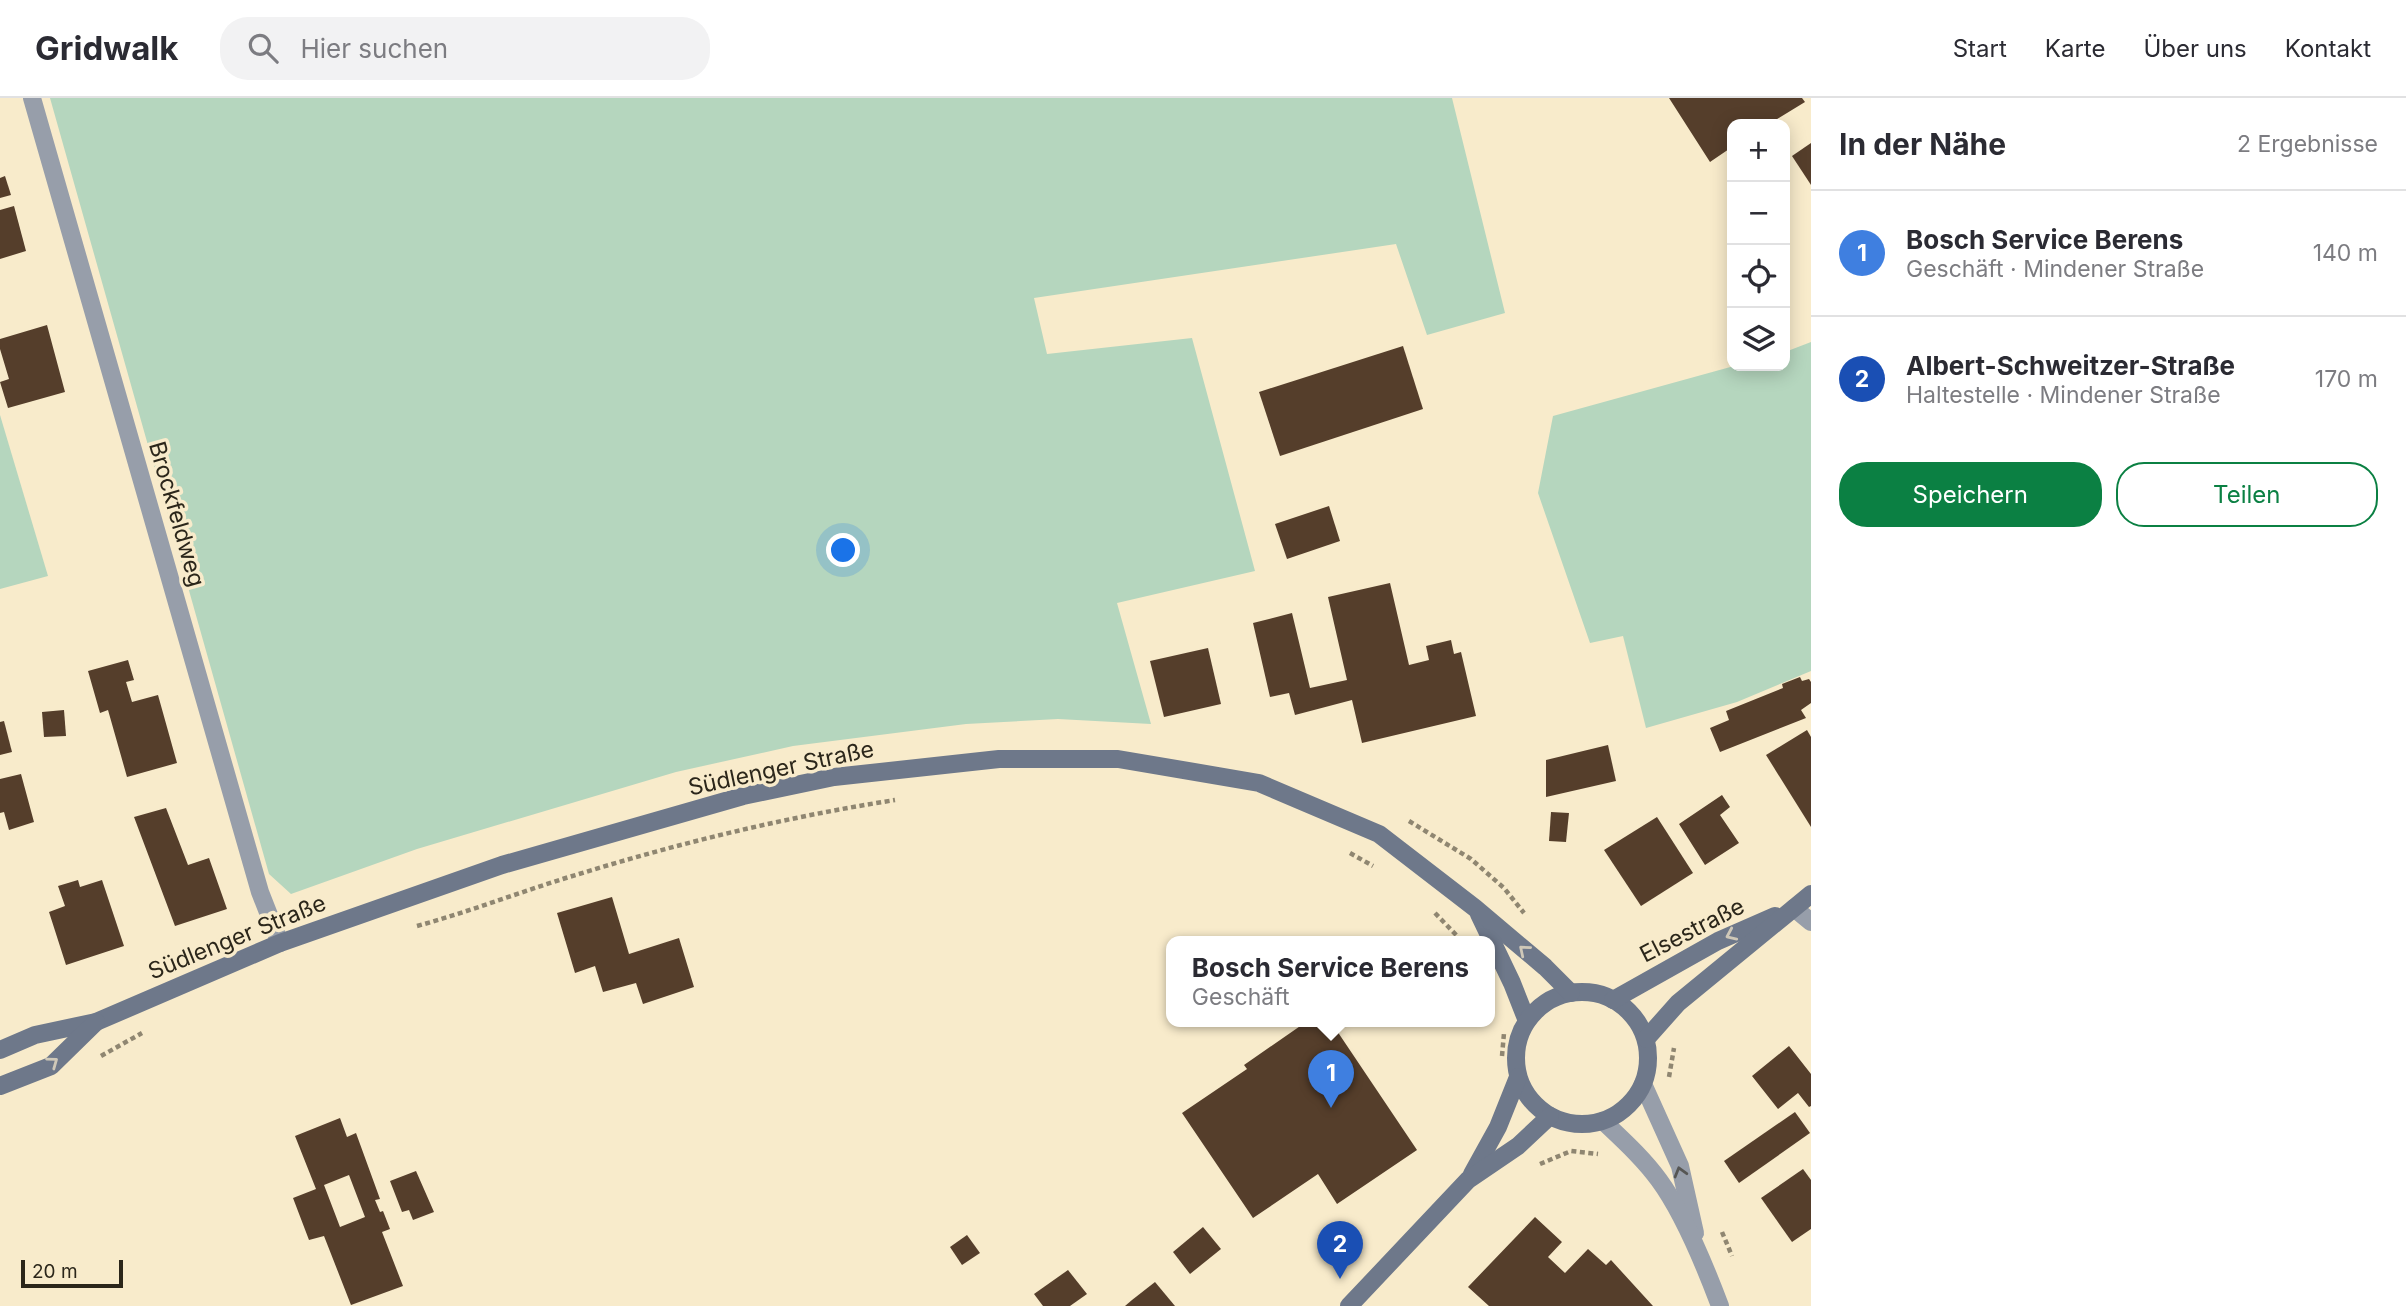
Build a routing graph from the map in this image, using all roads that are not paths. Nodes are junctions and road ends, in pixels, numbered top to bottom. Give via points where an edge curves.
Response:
1 (32, 98) edge
2 (1811, 894) edge
3 (1475, 908) junction
4 (1794, 908) junction
5 (1811, 922) edge
6 (1489, 936) edge
7 (280, 943) junction
8 (1495, 949) edge
9 (1571, 993) junction
10 (1614, 1000) junction
11 (1527, 1021) junction
12 (96, 1022) junction
13 (1646, 1039) junction
14 (0, 1050) edge
15 (1518, 1077) junction
16 (1643, 1084) junction
17 (0, 1086) edge
18 (1550, 1116) junction
19 (1604, 1121) junction
20 (1468, 1180) junction
21 (1701, 1257) junction
22 (1349, 1306) edge
23 (1720, 1306) edge

1 - 7 street, Brockfeldweg via 260,892
2 - 4 main road, Elsestraße
3 - 6 main road, Südlenger Straße
3 - 7 main road, Südlenger Straße via 1379,834 1259,783 1118,759 999,759 835,777 743,796 502,865
9 -> 3 main road, Südlenger Straße
4 - 5 street
4 -> 10 main road, Elsestraße via 1718,941
4 - 13 main road, Elsestraße via 1678,1003
7 - 12 main road, Südlenger Straße
8 - 11 main road, Südlenger Straße
9 - 10 main road via 1588,992
9 - 11 main road via 1546,1003
10 - 13 main road via 1633,1016
11 - 15 main road via 1519,1038
12 - 14 main road, Südlenger Straße via 35,1035
17 -> 12 main road, Südlenger Straße via 51,1066
13 - 16 main road
15 - 18 main road via 1530,1100
15 - 20 main road via 1498,1127
16 - 19 main road via 1627,1107
21 -> 16 street via 1680,1166
18 - 19 main road via 1576,1124
18 - 20 main road via 1518,1146
19 - 21 street via 1661,1182
20 - 22 main road
21 - 23 street

